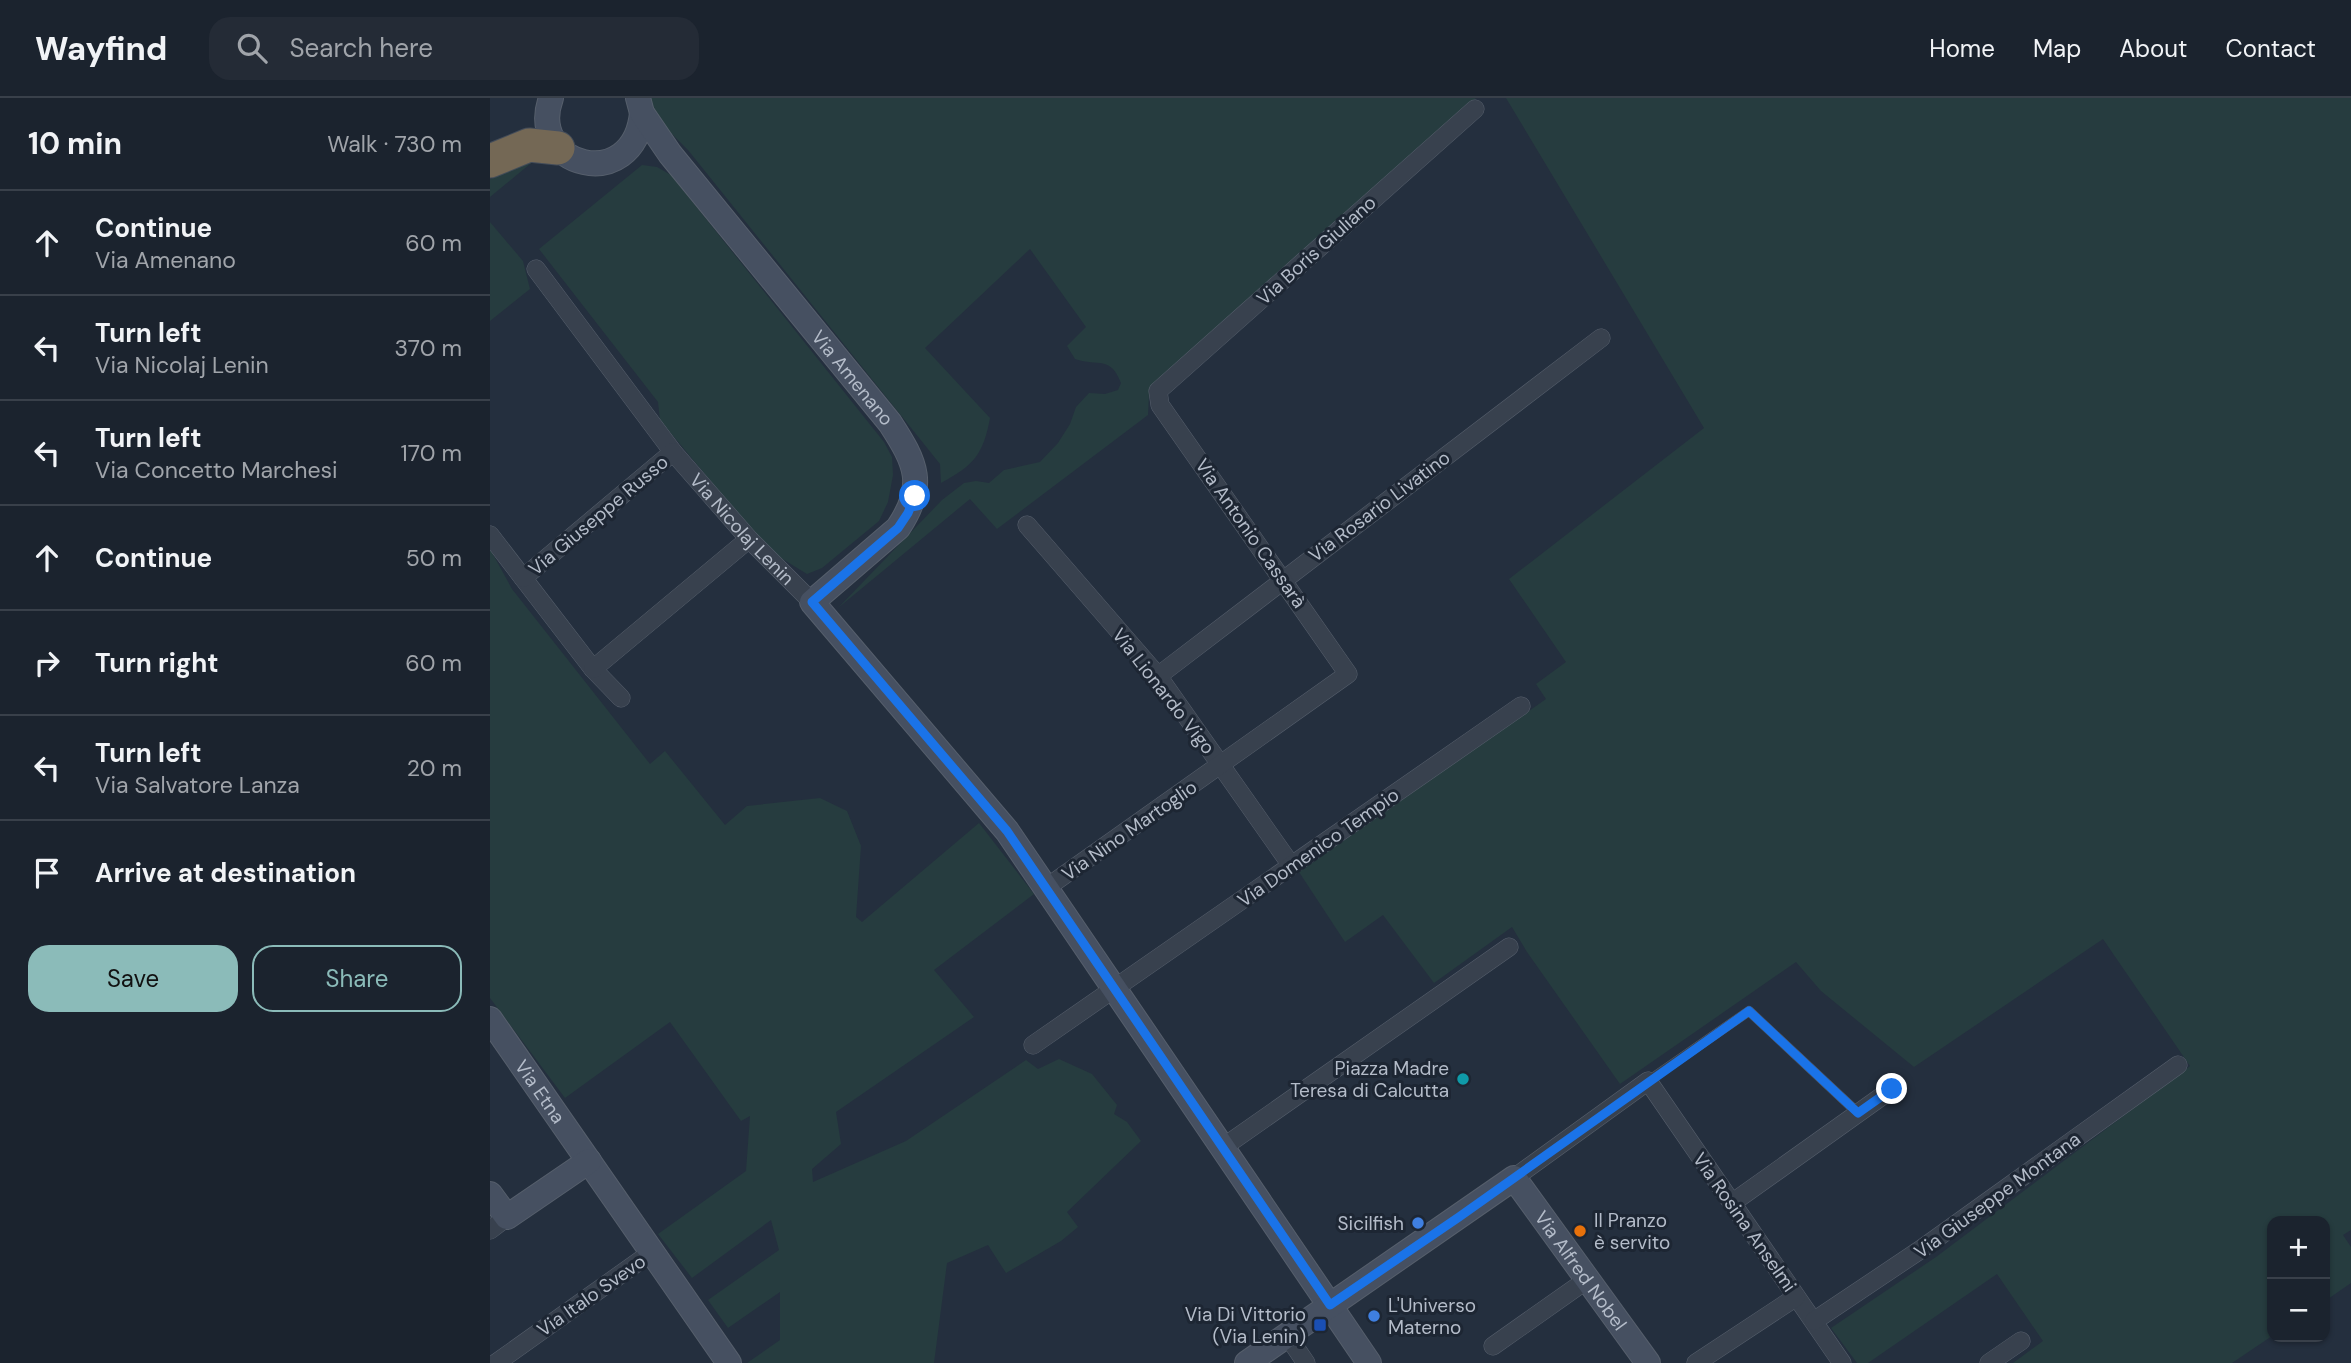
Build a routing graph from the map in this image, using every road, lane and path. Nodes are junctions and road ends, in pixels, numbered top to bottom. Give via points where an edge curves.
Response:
1 (545, 103) edge
2 (640, 105) edge
3 (1475, 109) dead end
4 (558, 148) junction
5 (628, 150) junction
6 (670, 154) junction
7 (490, 161) edge
8 (536, 269) dead end
9 (1601, 338) dead end
10 (1158, 391) joint
11 (673, 452) junction
12 (1027, 525) dead end
13 (490, 535) edge
14 (749, 539) junction
15 (523, 578) junction
16 (1284, 579) junction
17 (812, 602) junction
18 (593, 669) junction
19 (1348, 674) joint
20 (1158, 676) junction
21 (621, 698) dead end
22 (1521, 706) dead end
23 (1222, 765) junction
24 (1291, 865) junction
25 (1046, 888) junction
26 (1509, 947) dead end
27 (1116, 987) junction
28 (490, 1019) edge
29 (1033, 1045) dead end
30 (2178, 1065) dead end
31 (1648, 1082) junction
32 (1892, 1089) dead end
33 (1858, 1113) junction
34 (1222, 1147) junction
35 (589, 1161) junction
36 (1514, 1178) junction
37 (490, 1194) edge
38 (1732, 1203) junction
39 (499, 1224) edge
40 (652, 1252) junction
41 (1588, 1279) junction
42 (1797, 1297) junction
43 (1330, 1305) junction
44 (1814, 1321) junction
45 (1287, 1335) junction
46 (2021, 1340) dead end
47 (1493, 1346) dead end
48 (496, 1363) edge
49 (729, 1363) edge
50 (1247, 1363) edge
51 (1306, 1363) edge
52 (1369, 1363) edge
53 (1648, 1363) edge
54 (1696, 1363) edge
55 (1842, 1363) edge
56 (1989, 1363) edge

1 - 4 main road via 551,138
2 - 5 main road via 640,128
2 - 6 main road, Via Amenano
3 - 10 street, Via Boris Giuliano
4 - 5 main road via 585,163 608,161
4 - 7 highway via 529,145
5 - 6 main road
6 - 17 main road, Via Amenano via 890,423 913,464 915,496 898,528
8 - 11 street, Via Nicolaj Lenin
9 - 16 street, Via Rosario Livatino
10 - 16 street, Via Antonio Cassarà via 1160,405
11 - 14 street, Via Nicolaj Lenin
11 - 15 street, Via Giuseppe Russo
12 - 20 street, Via Lionardo Vigo
13 - 15 street
14 - 17 street, Via Nicolaj Lenin
14 - 18 street
15 - 18 street
16 - 19 street, Via Antonio Cassarà
16 - 20 street, Via Rosario Livatino
17 - 25 main road, Via Nicolaj Lenin via 1007,831
18 - 21 street
19 - 23 street, Via Nino Martoglio
20 - 23 street, Via Lionardo Vigo
22 - 24 street, Via Domenico Tempio
23 - 24 street, Via Lionardo Vigo
23 - 25 street, Via Nino Martoglio
24 - 27 street, Via Domenico Tempio
25 - 27 main road, Via Nicolaj Lenin
26 - 34 street
27 - 29 street, Via Domenico Tempio
27 - 34 main road, Via Nicolaj Lenin
28 - 35 main road, Via Etna
30 - 44 street, Via Giuseppe Montana via 1920,1251
31 - 33 lane via 1749,1011
31 - 36 street
31 - 38 street, Via Rosina Anselmi
32 - 33 street
33 - 38 street
34 - 43 main road, Via Nicolaj Lenin
35 - 39 main road
35 - 40 main road, Via Etna
36 - 41 main road, Via Alfred Nobel
36 - 43 main road
37 - 39 main road
38 - 42 street, Via Rosina Anselmi
40 - 48 street, Via Italo Svevo
40 - 49 main road, Via Etna
41 - 47 street
41 - 53 main road, Via Alfred Nobel
42 - 44 street, Via Rosina Anselmi
42 - 54 street
43 - 45 main road
43 - 52 main road, Via Nicolaj Lenin
44 - 55 street, Via Rosina Anselmi
45 - 50 main road
45 - 51 street
46 - 56 street

